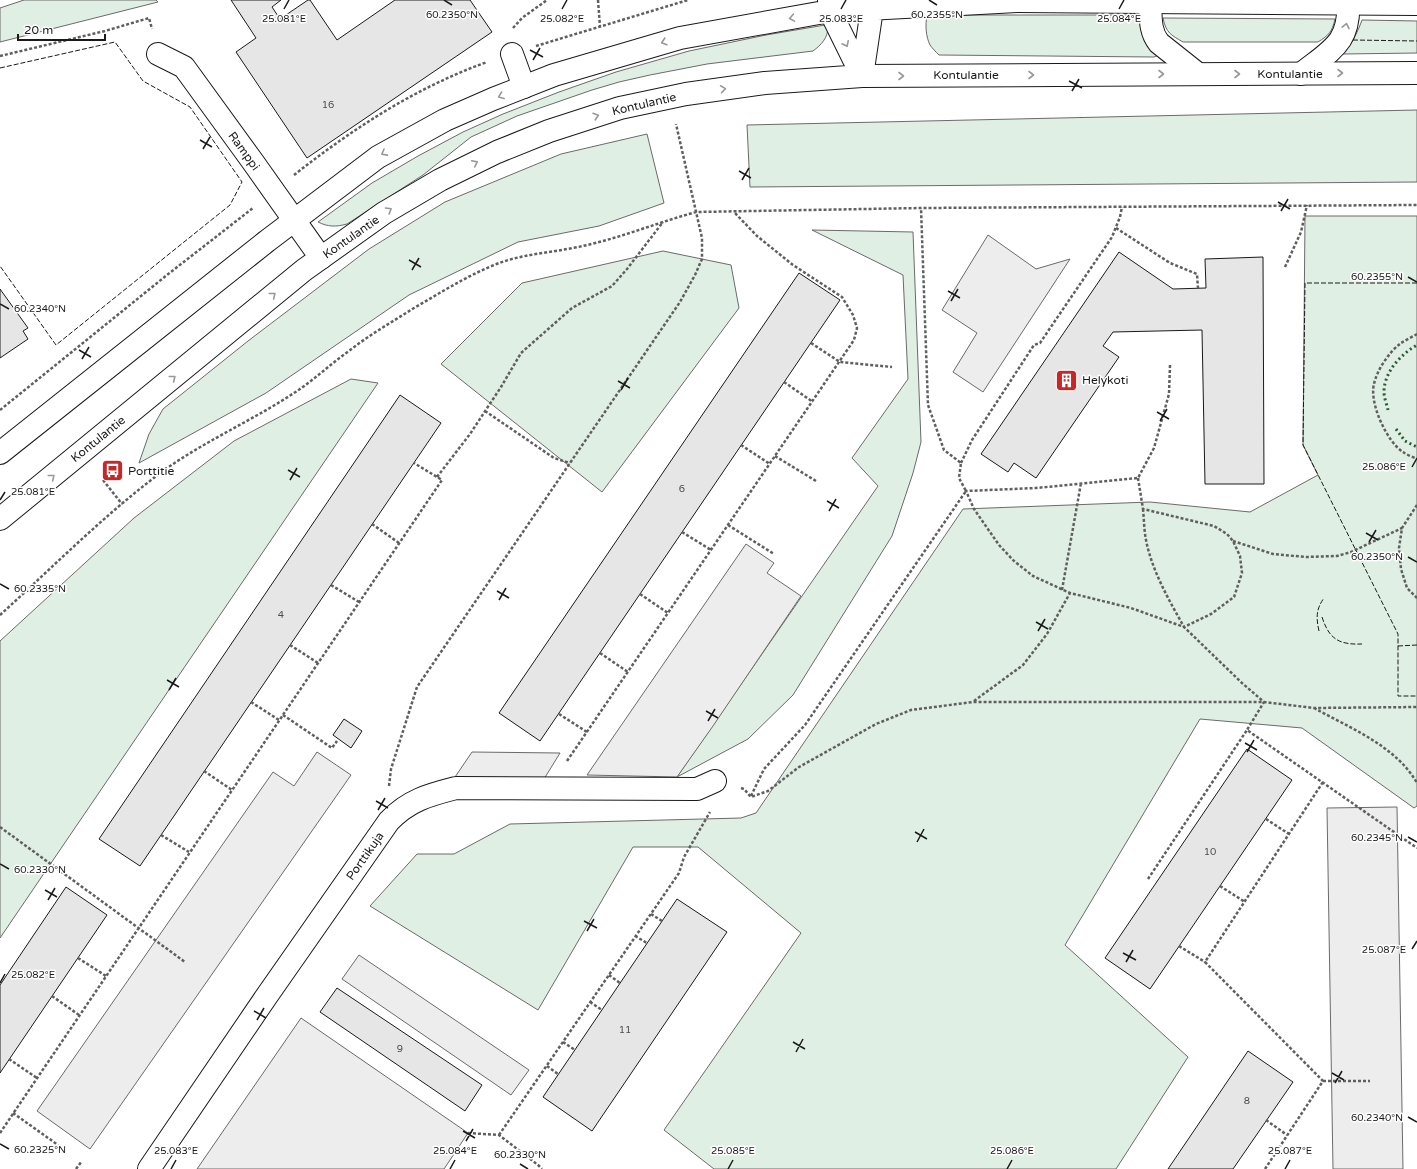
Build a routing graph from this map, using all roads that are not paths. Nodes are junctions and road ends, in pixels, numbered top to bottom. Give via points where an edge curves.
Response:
1 (1150, 0) edge
2 (1348, 2) edge
3 (871, 4) edge
4 (1417, 4) edge
5 (830, 6) edge
6 (158, 54) road end
7 (512, 54) road end
8 (1417, 73) edge
9 (1198, 74) junction
10 (1302, 74) junction
11 (862, 76) junction
12 (524, 87) junction
13 (294, 220) junction
14 (321, 258) junction
15 (0, 453) edge
16 (0, 519) edge
17 (715, 781) road end
18 (149, 1169) edge

1 - 2 main road
1 - 3 main road
1 - 9 main road via 1151,31 1154,37
2 - 4 main road
10 -> 2 main road via 1337,45 1348,22
3 - 5 main road
3 - 11 main road
5 -> 11 main road
5 -> 12 main road via 680,38 554,75
6 - 13 main road, Ramppi via 184,67
7 - 12 main road
10 -> 8 main road, Kontulantie
9 -> 10 main road, Kontulantie
11 -> 9 main road, Kontulantie
14 -> 11 main road, Kontulantie via 384,213 440,180 497,152 549,131 620,108 686,94 765,83
12 -> 13 main road via 445,120 378,157
13 - 14 main road, Ramppi
13 - 15 main road
16 -> 14 main road, Kontulantie
17 - 18 main road, Porttikuja via 697,789 456,788 424,796 395,814

